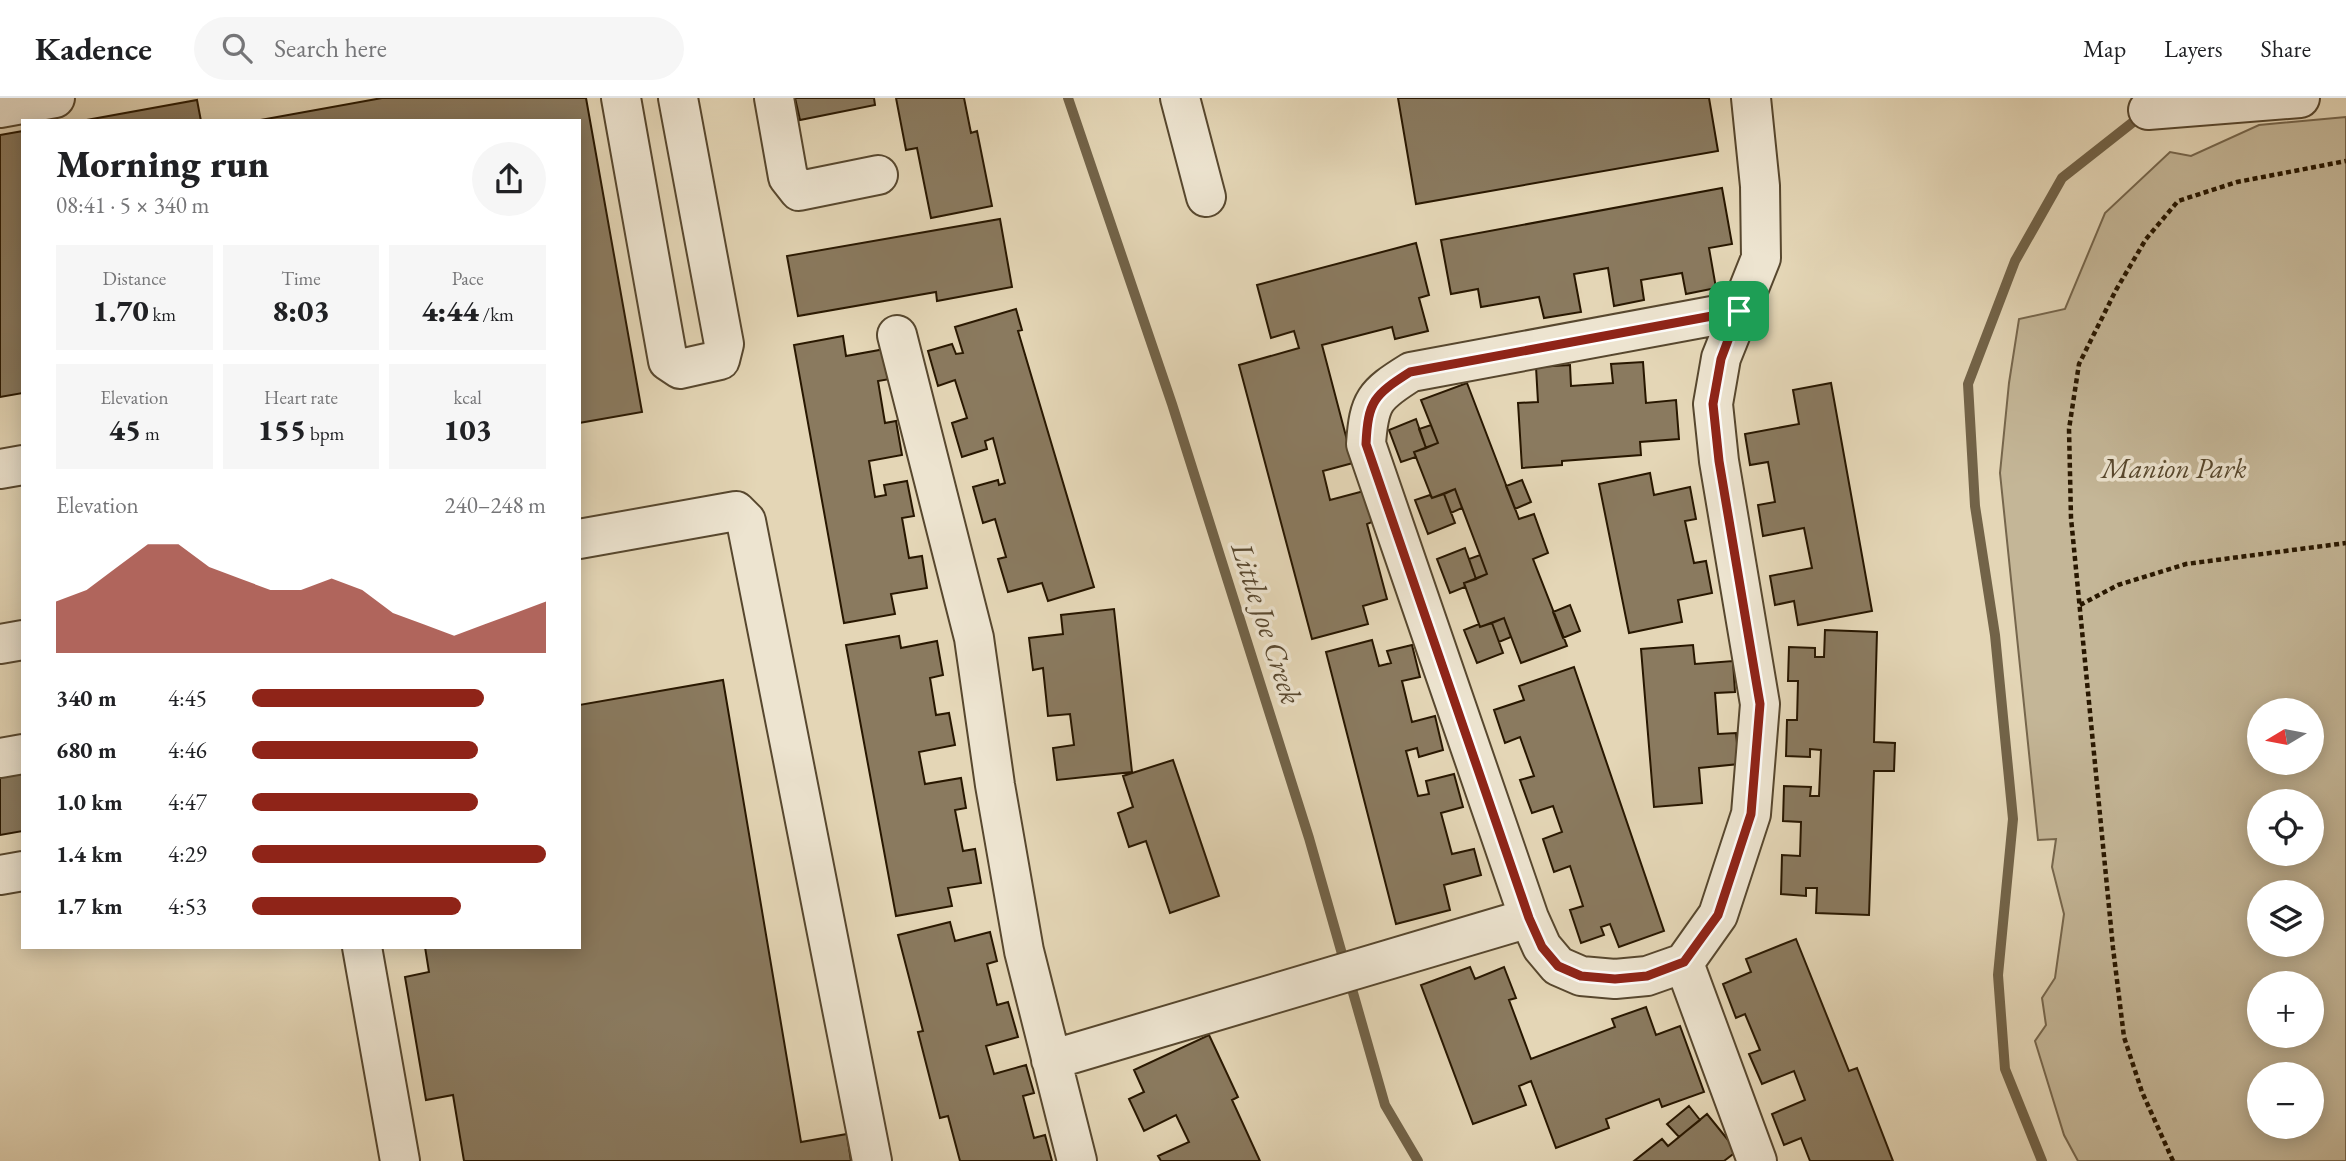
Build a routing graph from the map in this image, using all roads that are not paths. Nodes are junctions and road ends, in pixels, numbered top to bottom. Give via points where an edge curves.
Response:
1 (55, 98) edge
2 (621, 98) edge
3 (678, 98) edge
4 (774, 98) edge
5 (1180, 98) edge
6 (1751, 98) edge
7 (2300, 98) edge
8 (0, 108) edge
9 (2148, 110) dead end
10 (878, 175) dead end
11 (1206, 197) dead end
12 (1739, 311) junction
13 (897, 335) dead end
14 (21, 465) edge
15 (0, 469) edge
16 (581, 539) edge
17 (21, 639) edge
18 (0, 644) edge
19 (21, 754) edge
20 (0, 758) edge
21 (21, 871) edge
22 (0, 875) edge
23 (1529, 918) junction
24 (362, 949) edge
25 (1684, 962) junction
26 (1051, 1060) junction
27 (400, 1161) edge
28 (872, 1161) edge
29 (1077, 1161) edge
30 (1758, 1161) edge

1 - 8 street
2 - 3 street via 668,361 680,369 720,360 724,344
4 - 10 street via 788,177 799,191
5 - 11 street
6 - 12 street via 1761,258
7 - 9 street
12 - 23 street via 1410,372 1374,399 1367,417 1366,444
12 - 25 street via 1721,359 1713,404 1760,704 1751,814 1718,915
13 - 26 street via 974,638 1024,951
14 - 15 street
16 - 28 street via 736,511 746,521
17 - 18 street
19 - 20 street
21 - 22 street
23 - 25 street via 1542,947 1558,966 1581,976 1647,976
23 - 26 street
24 - 27 street
25 - 30 street
26 - 29 street

